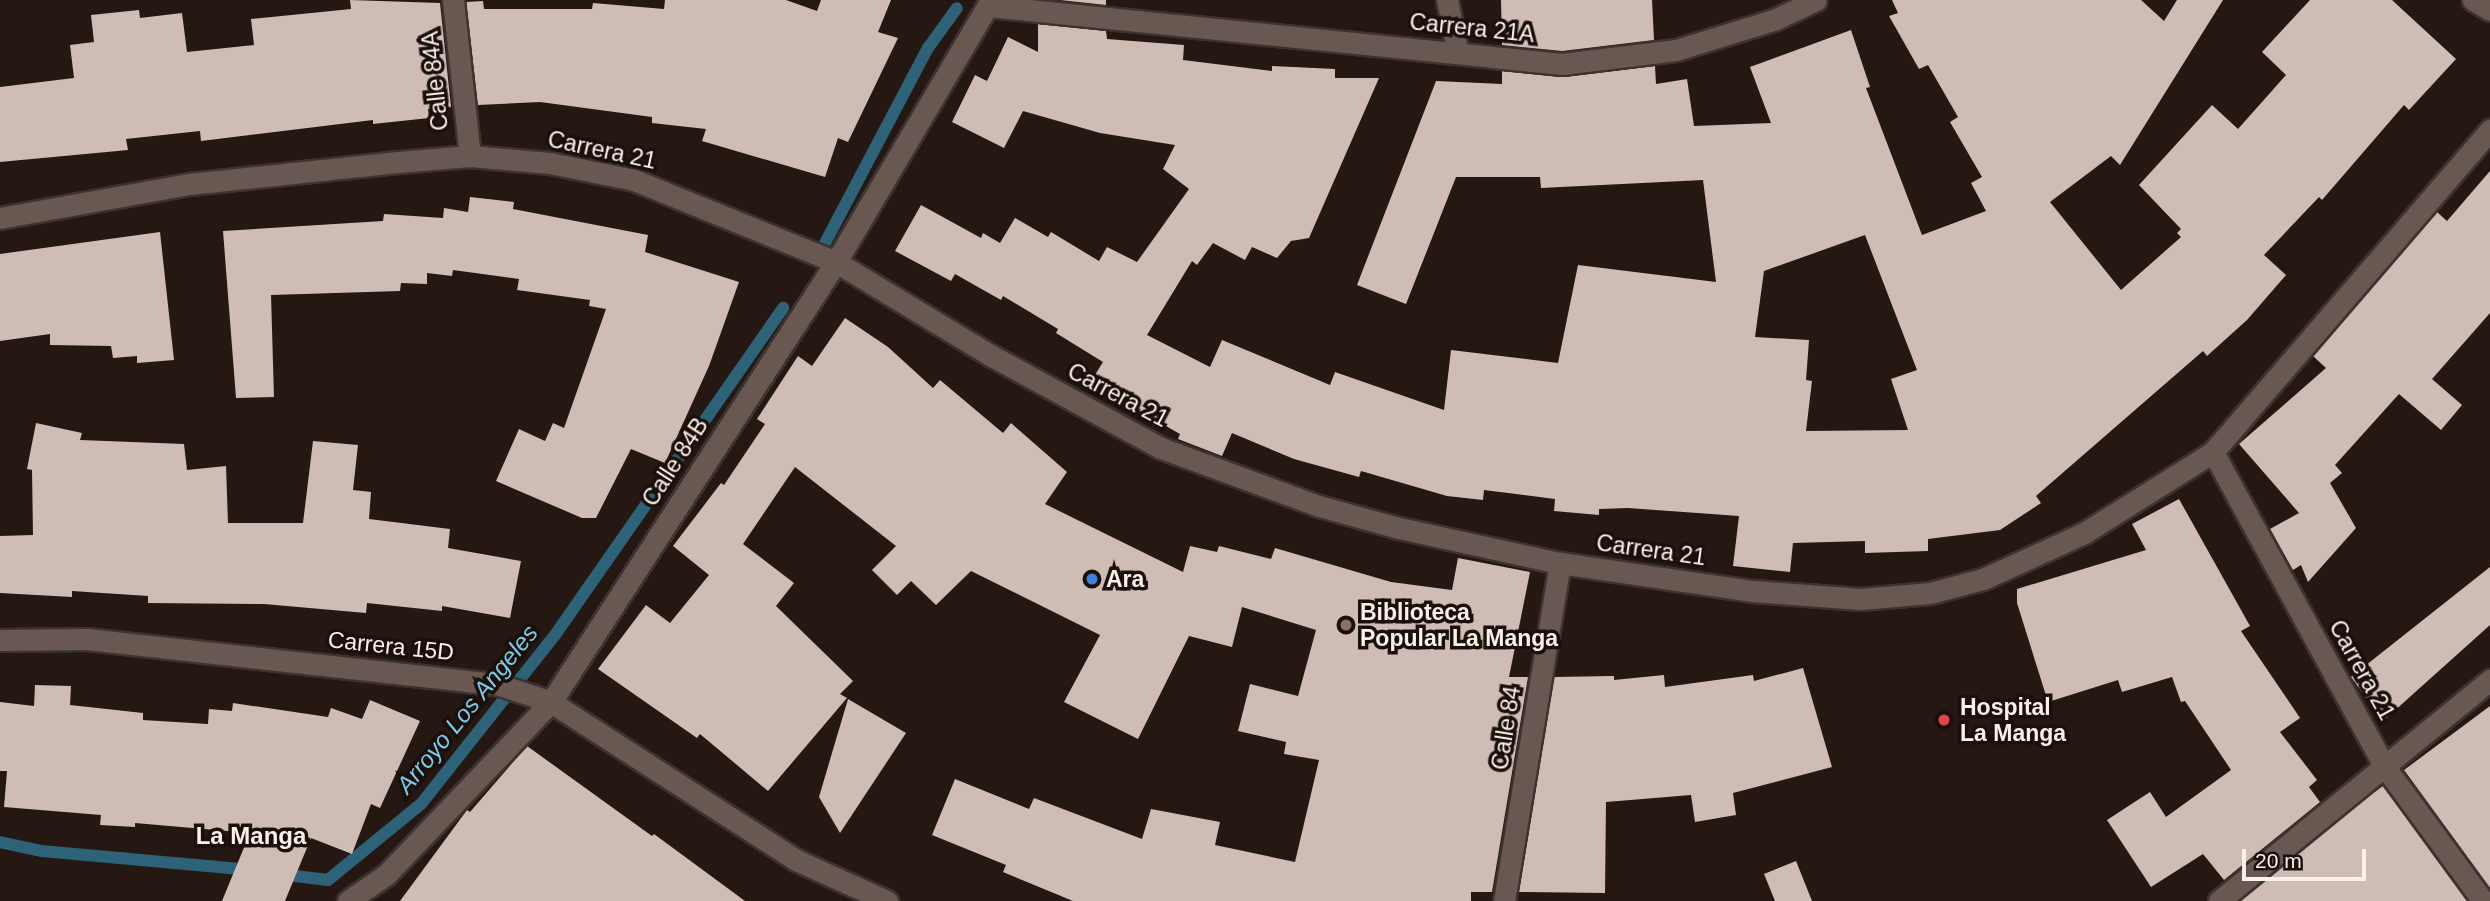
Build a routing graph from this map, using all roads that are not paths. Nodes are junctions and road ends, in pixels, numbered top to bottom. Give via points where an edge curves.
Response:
1 (453, 0) edge
2 (1447, 0) edge
3 (1816, 0) edge
4 (2473, 0) edge
5 (990, 3) edge
6 (2490, 10) edge
7 (1458, 52) junction
8 (2490, 130) edge
9 (470, 156) junction
10 (0, 218) edge
11 (836, 262) junction
12 (2213, 452) junction
13 (1560, 563) junction
14 (0, 640) edge
15 (2490, 680) edge
16 (551, 702) junction
17 (2385, 766) junction
18 (348, 901) edge
19 (887, 901) edge
20 (1504, 901) edge
21 (2219, 901) edge
22 (2483, 901) edge

1 - 9 street, Calle 84A
2 - 7 street
3 - 7 street, Carrera 21A via 1776,19 1676,50 1562,64
4 - 6 street
5 - 7 street, Carrera 21A
5 - 11 street, Calle 84B
8 - 12 street, Carrera 21
9 - 10 street, Carrera 21 via 189,184
9 - 11 street, Carrera 21 via 550,163 634,180
11 - 13 street, Carrera 21 via 1026,375 1161,448 1319,506
11 - 16 street, Calle 84B
12 - 13 street, Carrera 21 via 2084,533 1983,579 1930,593 1861,599 1753,591
12 - 17 street, Carrera 21
13 - 20 street, Calle 84
14 - 16 street, Carrera 15D via 87,639 498,684
15 - 17 street
16 - 18 street, Calle 84B via 387,874
16 - 19 street, Carrera 15D via 796,860
17 - 21 street
17 - 22 street, Carrera 21

